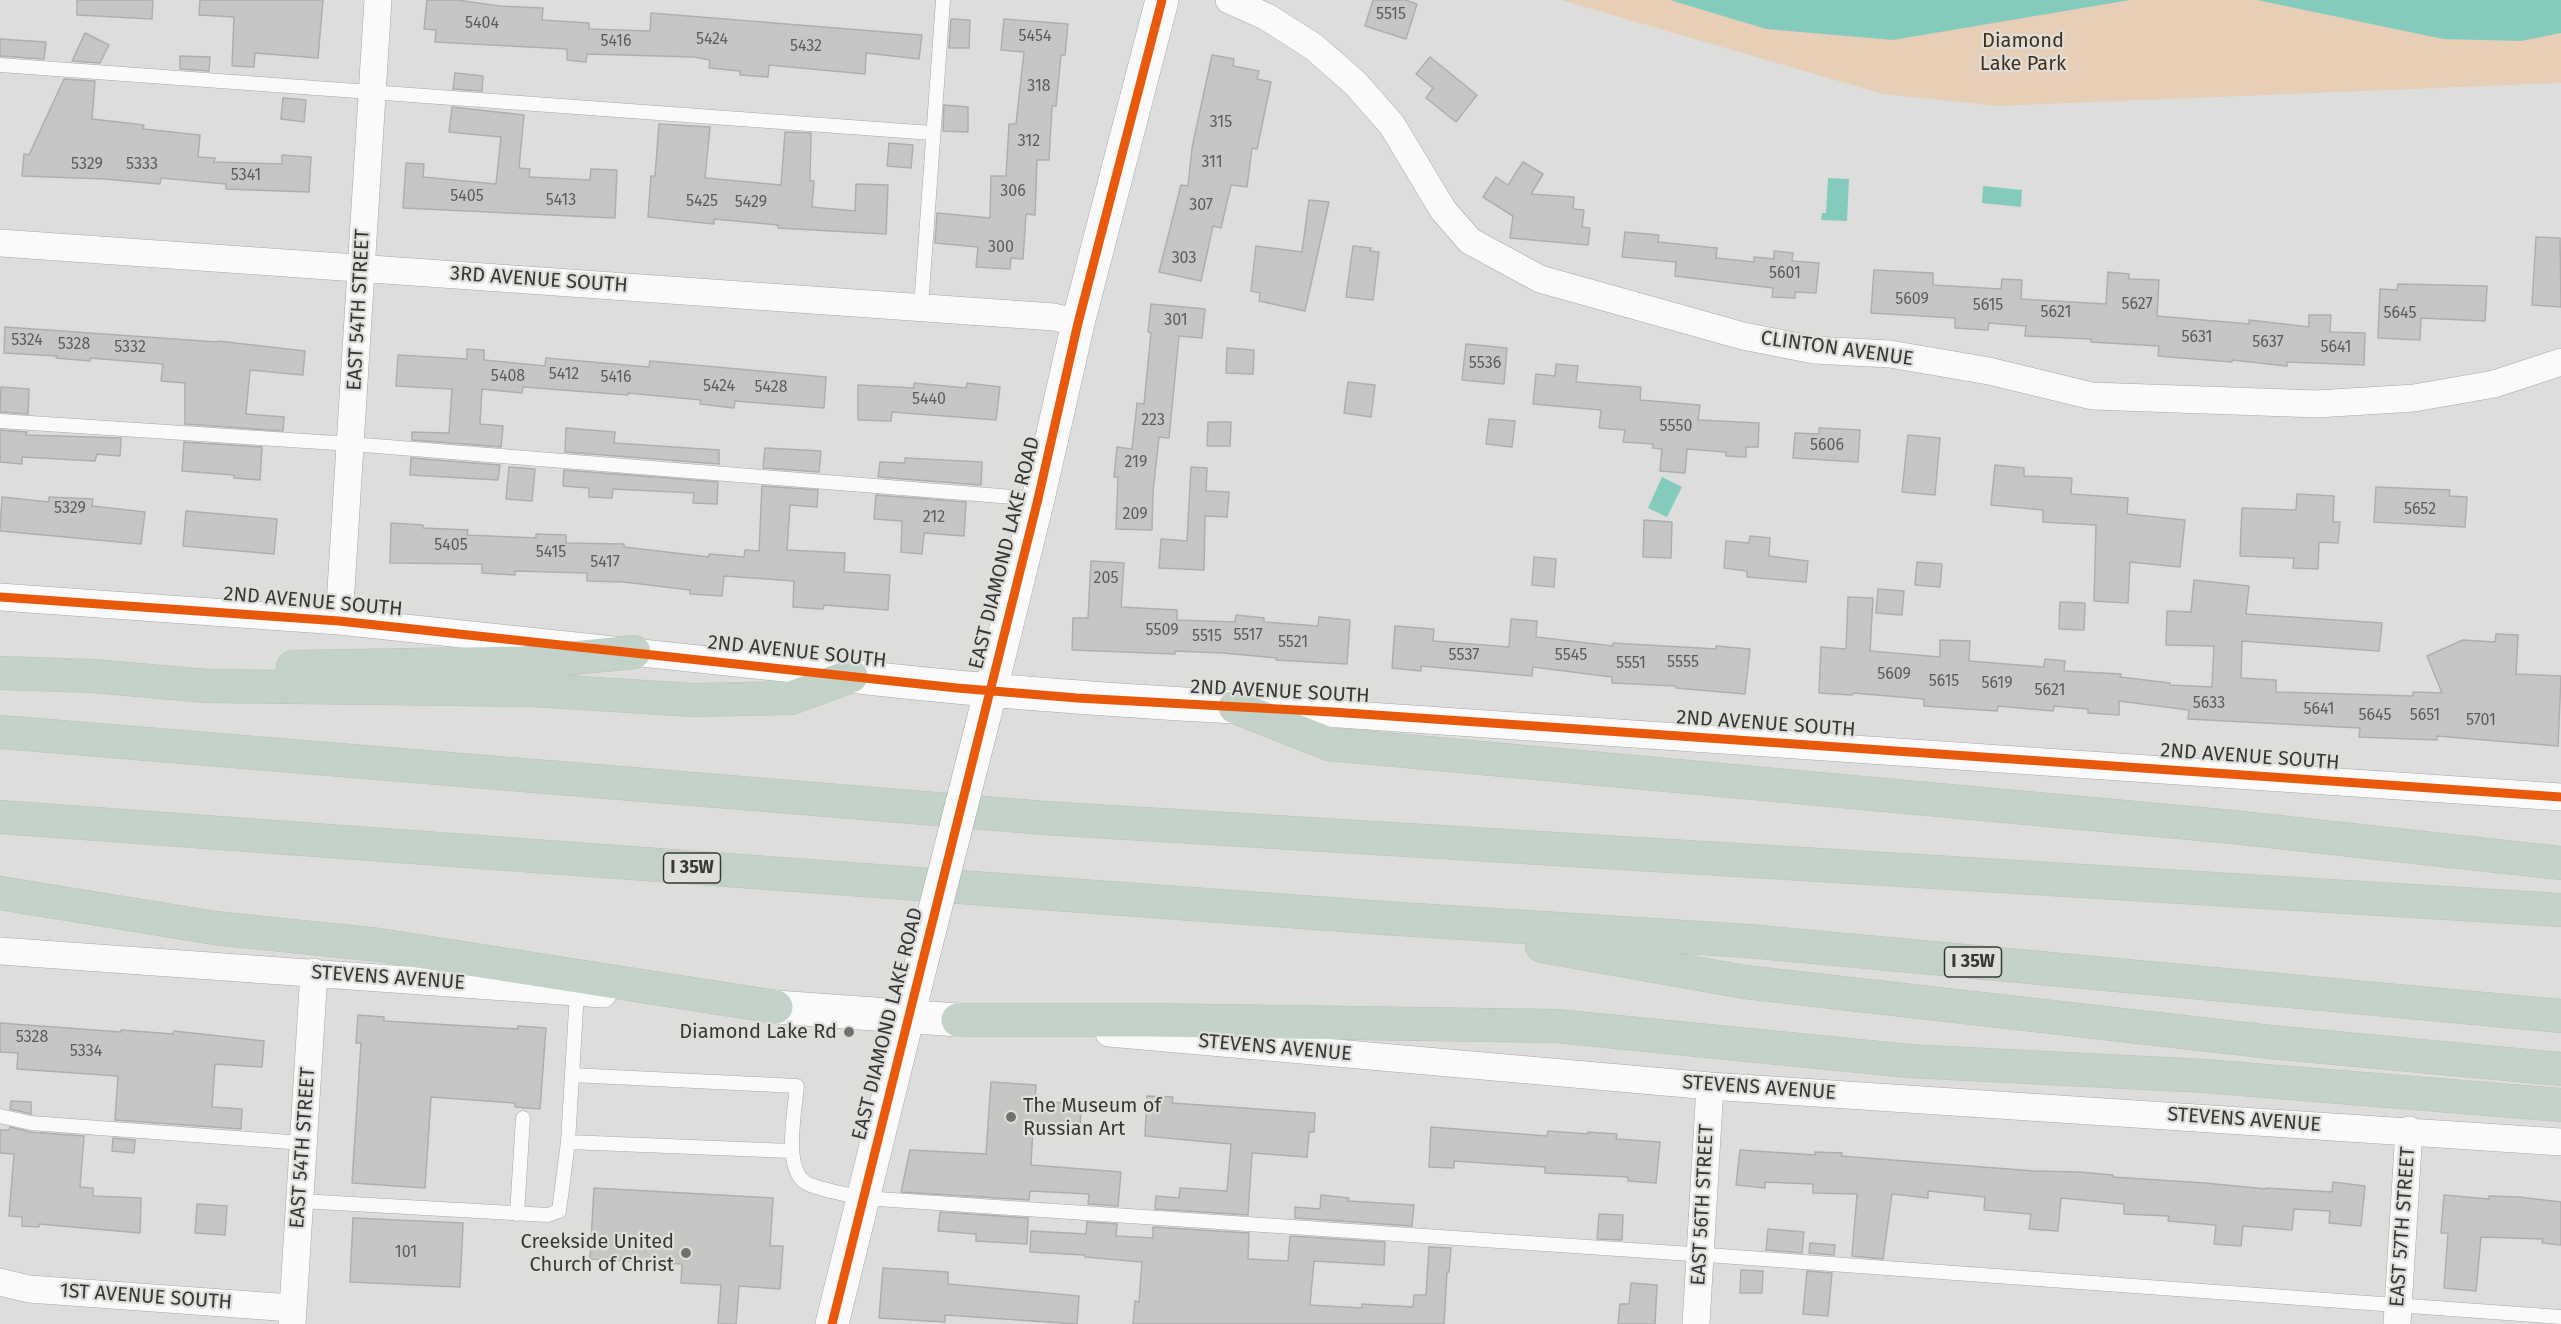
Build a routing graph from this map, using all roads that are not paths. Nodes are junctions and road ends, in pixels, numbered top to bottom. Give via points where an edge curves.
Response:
1 (378, 0) edge
2 (943, 0) edge
3 (1162, 0) edge
4 (1229, 0) edge
5 (0, 65) edge
6 (372, 93) junction
7 (932, 133) junction
8 (0, 243) edge
9 (362, 268) junction
10 (921, 307) junction
11 (1078, 323) junction
12 (2561, 362) edge
13 (0, 421) edge
14 (351, 444) junction
15 (1038, 499) junction
16 (0, 597) edge
17 (339, 621) junction
18 (634, 652) junction
19 (0, 673) edge
20 (93, 676) junction
21 (851, 676) junction
22 (987, 704) junction
23 (1235, 707) junction
24 (0, 732) edge
25 (2561, 797) edge
26 (0, 817) edge
27 (2561, 863) edge
28 (0, 893) edge
29 (2561, 910) edge
30 (1384, 918) junction
31 (0, 951) edge
32 (314, 972) junction
33 (577, 992) junction
34 (912, 1002) junction
35 (776, 1007) junction
36 (2561, 1016) edge
37 (958, 1020) junction
38 (2561, 1069) edge
39 (572, 1075) junction
40 (1710, 1086) junction
41 (2561, 1105) edge
42 (0, 1116) edge
43 (523, 1118) dead end
44 (2409, 1130) junction
45 (568, 1142) junction
46 (2561, 1142) edge
47 (304, 1143) junction
48 (791, 1151) junction
49 (863, 1198) junction
50 (300, 1201) junction
51 (517, 1214) junction
52 (1700, 1254) junction
53 (0, 1282) edge
54 (2398, 1314) edge
55 (292, 1316) edge
56 (2561, 1317) edge
57 (832, 1324) edge
58 (1696, 1324) edge

1 - 6 street, EAST 54TH STREET
2 - 7 lane
3 - 11 street, EAST DIAMOND LAKE ROAD
4 - 12 street, CLINTON AVENUE via 1267,17 1314,47 1355,83 1392,125 1443,210 1470,241 1540,279 1743,336 1814,350 1890,354 2092,396 2318,404 2425,396 2494,384
5 - 6 lane
6 - 7 lane
6 - 9 street, EAST 54TH STREET
7 - 10 lane
8 - 9 street, 3RD AVENUE SOUTH
9 - 10 street, 3RD AVENUE SOUTH
9 - 14 street, EAST 54TH STREET
10 - 11 street, 3RD AVENUE SOUTH via 1054,317
11 - 15 street, EAST DIAMOND LAKE ROAD
13 - 14 lane
14 - 15 lane
14 - 17 street, EAST 54TH STREET
15 - 22 street, EAST DIAMOND LAKE ROAD
16 - 17 street, 2ND AVENUE SOUTH
17 - 18 street, 2ND AVENUE SOUTH
18 - 20 highway via 523,663 323,665
18 - 21 street, 2ND AVENUE SOUTH
19 - 20 highway
20 - 21 highway via 207,686 532,690 693,700 791,698
21 - 22 street, 2ND AVENUE SOUTH
22 - 23 street, 2ND AVENUE SOUTH via 1077,698
22 - 34 street, EAST DIAMOND LAKE ROAD, bridge
23 - 25 street, 2ND AVENUE SOUTH
23 - 27 highway via 1329,744 2233,827
24 - 29 highway via 1045,818
26 - 30 highway, I 35W
28 - 35 highway via 215,928 380,945
30 - 36 highway, I 35W via 1748,941
30 - 38 highway via 1745,982 2271,1042
31 - 32 street, STEVENS AVENUE
32 - 33 street, STEVENS AVENUE
32 - 47 street, EAST 54TH STREET
33 - 35 street, STEVENS AVENUE
33 - 39 lane
34 - 35 street
34 - 37 street
34 - 49 street, EAST DIAMOND LAKE ROAD
37 - 40 street, STEVENS AVENUE
37 - 41 highway via 1557,1026 1909,1061 2205,1076
39 - 45 lane
39 - 48 lane via 797,1086
40 - 44 street, STEVENS AVENUE
40 - 52 street, EAST 56TH STREET
42 - 47 lane via 31,1123
43 - 51 lane
44 - 46 street, STEVENS AVENUE
44 - 54 street, EAST 57TH STREET
45 - 48 lane
45 - 51 lane via 559,1211 548,1215
47 - 50 street, EAST 54TH STREET
48 - 49 lane via 797,1174 807,1184
49 - 52 lane
49 - 57 street, EAST DIAMOND LAKE ROAD
50 - 51 lane
50 - 55 street, EAST 54TH STREET
52 - 54 lane
52 - 58 street, EAST 56TH STREET
53 - 55 street, 1ST AVENUE SOUTH via 29,1289
54 - 56 lane

